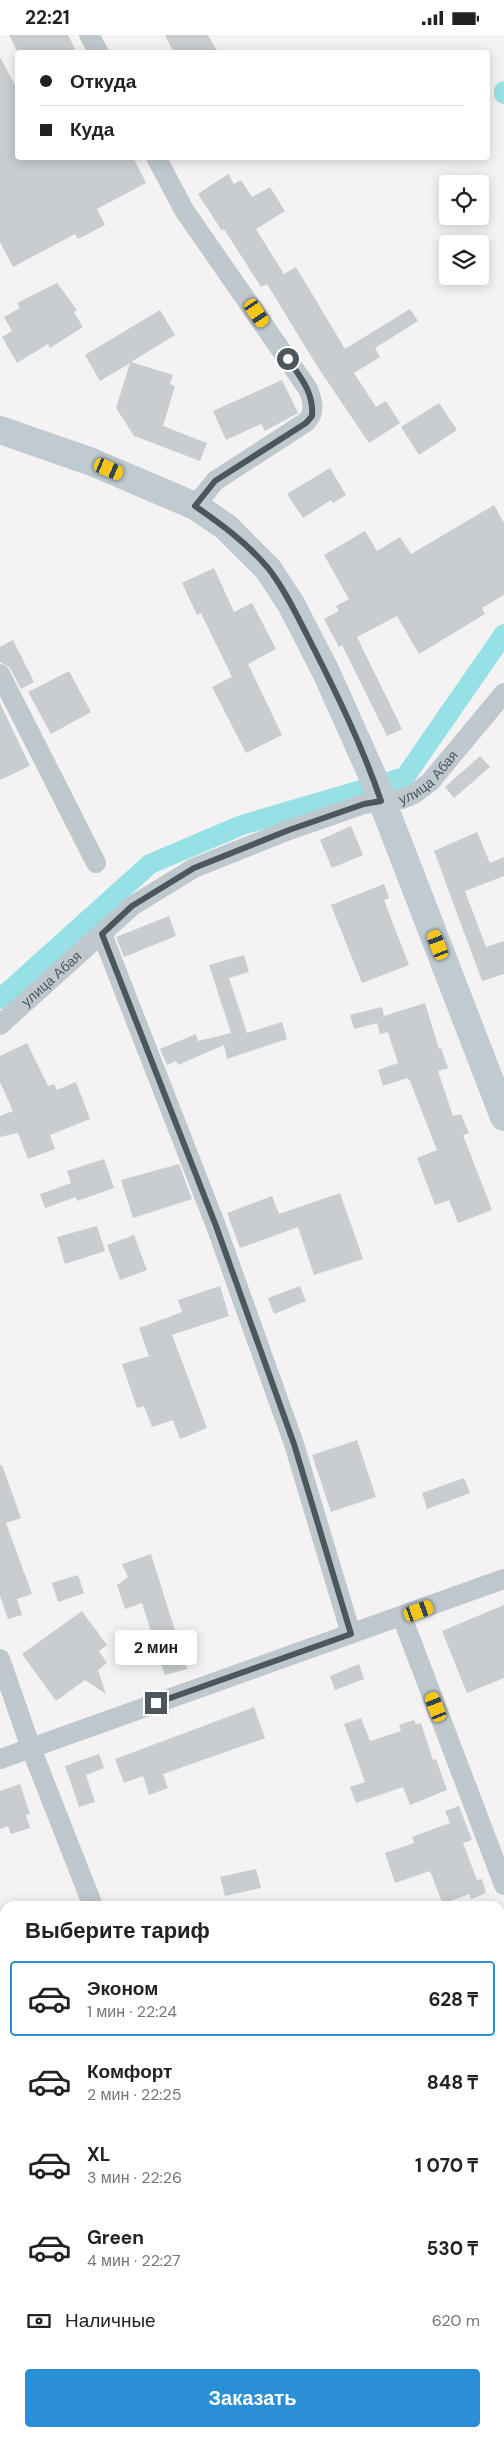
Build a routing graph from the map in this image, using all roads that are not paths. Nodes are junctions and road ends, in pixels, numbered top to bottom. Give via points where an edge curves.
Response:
1 (90, 35) edge
2 (98, 50) edge
3 (158, 160) edge
4 (0, 430) edge
5 (195, 506) junction
6 (0, 674) edge
7 (504, 693) edge
8 (377, 790) junction
9 (96, 863) dead end
10 (102, 934) junction
11 (0, 1025) edge
12 (504, 1117) edge
13 (504, 1579) edge
14 (402, 1617) junction
15 (351, 1634) junction
16 (0, 1659) edge
17 (31, 1748) junction
18 (0, 1759) edge
19 (504, 1885) edge
20 (91, 1901) edge

1 - 2 street
3 - 5 street via 184,210 308,389 313,407 312,416 306,423 215,481
4 - 5 main road via 92,462
5 - 8 main road via 226,527 268,569 291,604 326,672
6 - 9 street
7 - 8 street, улица Абая via 430,782 402,799
8 - 10 street, улица Абая via 364,804 194,868 132,906
8 - 12 main road
10 - 11 street, улица Абая
10 - 15 street via 216,1226 294,1444
13 - 14 street
14 - 15 street
14 - 19 street
15 - 17 street
16 - 17 street
17 - 18 street
17 - 20 street

